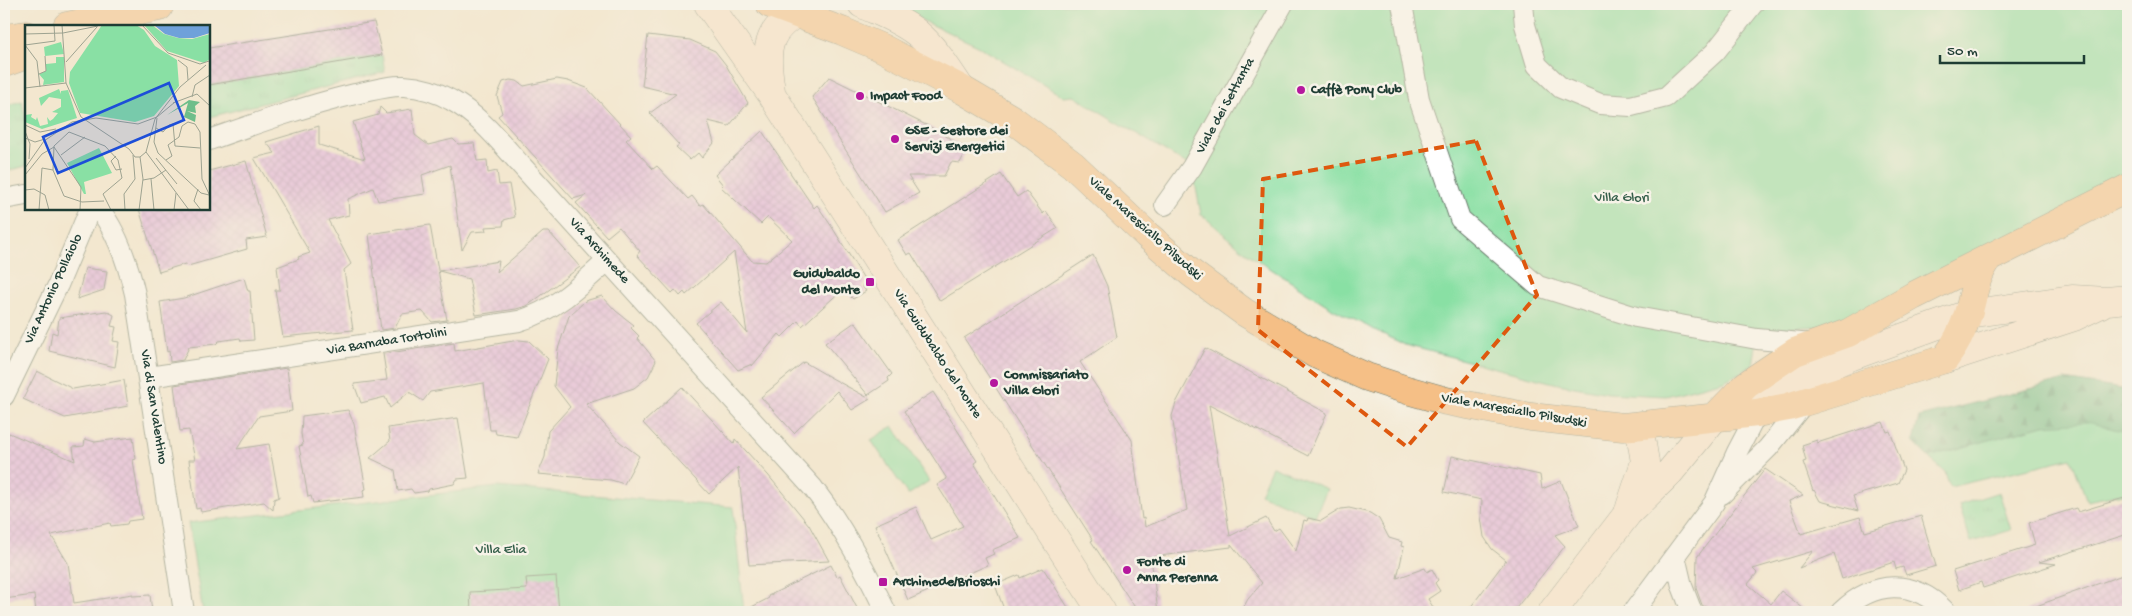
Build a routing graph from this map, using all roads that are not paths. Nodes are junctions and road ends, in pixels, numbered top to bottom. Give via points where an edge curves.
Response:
1 (708, 4) edge
2 (770, 4) edge
3 (862, 4) edge
4 (1283, 4) edge
5 (1402, 4) edge
6 (1523, 4) edge
7 (1753, 4) edge
8 (168, 6) edge
9 (805, 8) edge
10 (72, 25) edge
11 (111, 25) edge
12 (20, 41) edge
13 (4, 63) edge
14 (961, 89) junction
15 (772, 95) junction
16 (210, 140) edge
17 (2128, 188) edge
18 (25, 195) edge
19 (4, 199) edge
20 (1165, 205) dead end
21 (90, 210) edge
22 (99, 210) edge
23 (1988, 259) junction
24 (607, 261) junction
25 (2118, 300) edge
26 (1968, 314) junction
27 (1848, 333) junction
28 (1812, 344) junction
29 (1944, 359) junction
30 (149, 377) junction
31 (4, 396) edge
32 (1777, 397) junction
33 (1715, 417) junction
34 (1639, 426) junction
35 (1714, 503) junction
36 (1628, 513) junction
37 (1675, 556) junction
38 (184, 612) edge
39 (886, 612) edge
40 (1102, 612) edge
41 (1552, 612) edge
42 (1633, 612) edge
43 (1692, 612) edge
44 (1841, 612) edge
45 (1946, 612) edge

1 - 15 street, Via Guidubaldo del Monte
2 - 9 main road, Viale Maresciallo Pilsudski
3 - 14 street, Viale Maresciallo Pilsudski via 918,34
4 - 20 street, Viale dei Settanta via 1192,167
5 - 28 street via 1418,99 1460,220 1538,286 1636,317 1758,339
6 - 7 street via 1525,25 1537,64 1561,88 1600,104 1631,106 1666,98 1714,52
8 - 10 main road
8 - 11 main road
9 - 14 main road, Viale Maresciallo Pilsudski
9 - 15 street, Via Guidubaldo del Monte via 782,26 769,44 766,58
12 - 13 main road
14 - 34 main road, Viale Maresciallo Pilsudski via 1012,119 1059,153 1147,235 1226,300 1315,354 1367,377 1446,401 1547,420
15 - 40 street, Via Guidubaldo del Monte
16 - 24 street, Via Archimede via 351,95 396,86 420,88 451,100 476,118
17 - 23 main road
18 - 19 street
21 - 31 street, Via Antonio Pollaiolo via 58,285
22 - 30 street, Via di San Valentino via 117,240 132,279
23 - 26 main road via 1978,275
23 - 27 main road
24 - 30 street, Via Barnaba Tortolini via 544,312 512,322
24 - 39 street, Via Archimede via 813,488 843,530
25 - 26 street via 2072,299
25 - 29 street
26 - 27 street via 1944,306
26 - 29 main road via 1956,344
26 - 32 street via 1852,356
27 - 28 main road
28 - 32 main road via 1795,352
29 - 32 main road
30 - 38 street, Via di San Valentino
32 - 33 main road, Viale Maresciallo Pilsudski
32 - 33 main road via 1737,393
32 - 35 street via 1737,452
32 - 35 street via 1768,448
33 - 34 main road, Viale Maresciallo Pilsudski
33 - 36 street via 1674,468
34 - 36 street via 1645,462
35 - 37 street
36 - 41 street
37 - 42 street
37 - 43 street
44 - 45 street via 1858,597 1887,587 1922,594

